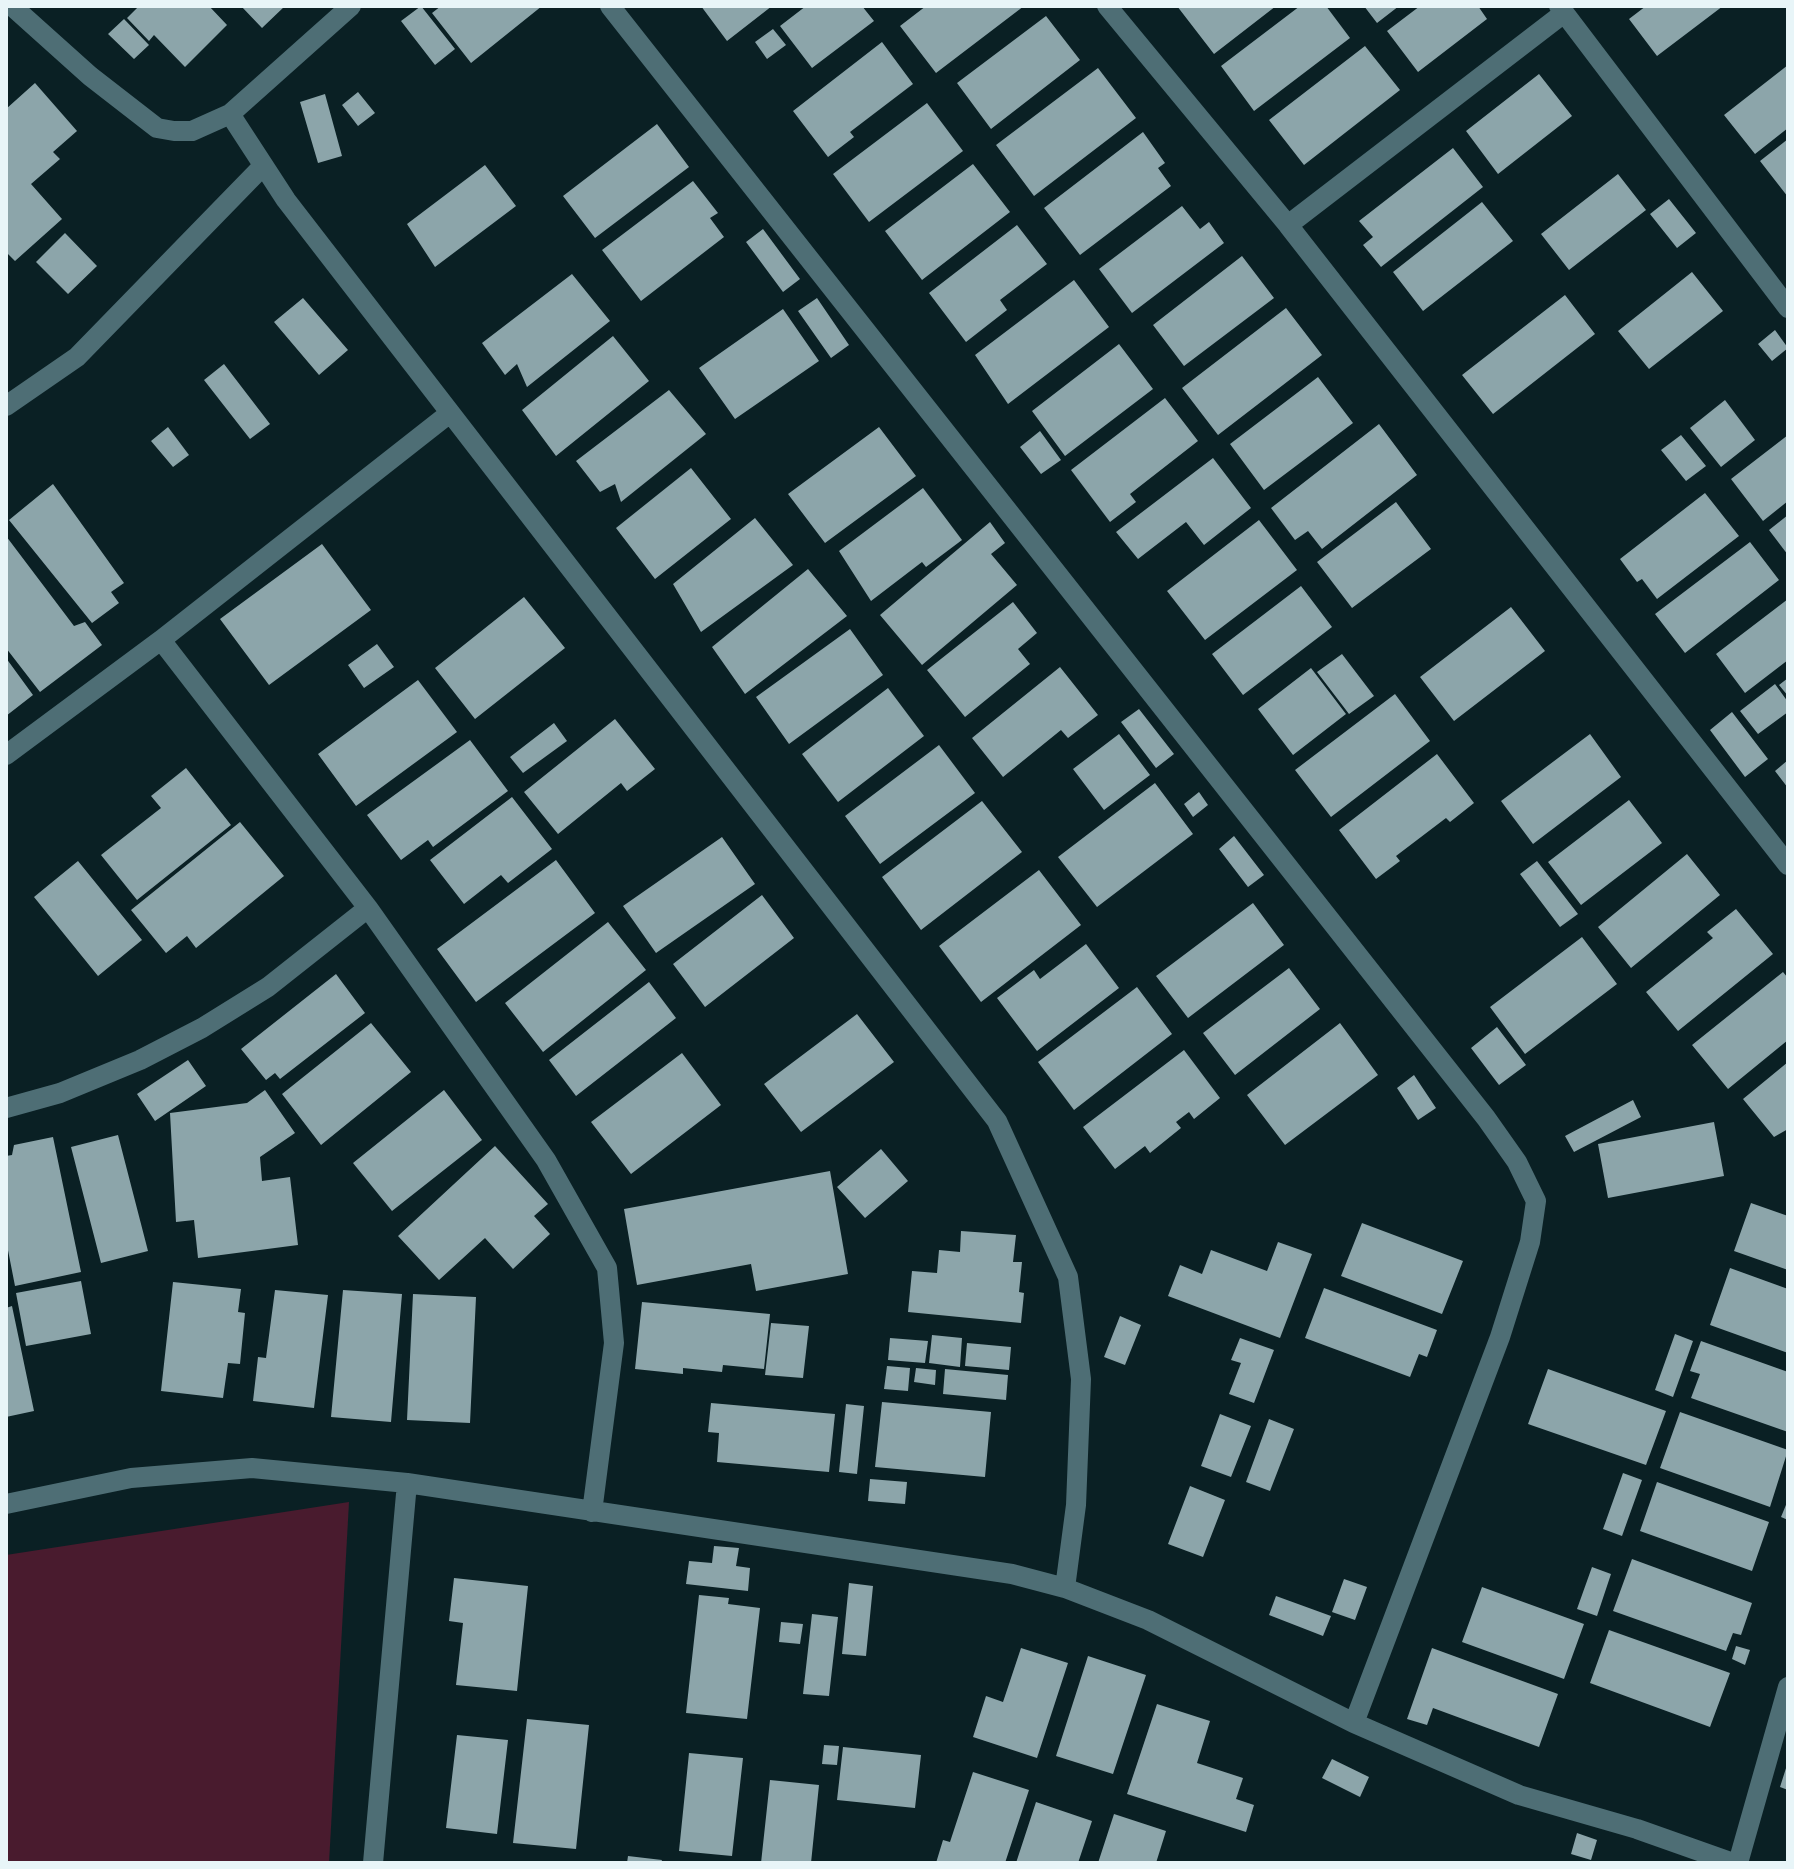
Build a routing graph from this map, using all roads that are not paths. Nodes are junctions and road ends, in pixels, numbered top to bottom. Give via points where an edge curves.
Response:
1 (12, 6) edge
2 (351, 6) edge
3 (610, 6) edge
4 (1107, 6) edge
5 (1562, 9) edge
6 (230, 114) junction
7 (263, 166) junction
8 (1288, 225) junction
9 (1788, 308) edge
10 (6, 406) edge
11 (450, 413) junction
12 (161, 640) junction
13 (6, 755) edge
14 (1788, 865) edge
15 (368, 908) junction
16 (6, 1108) edge
17 (407, 1483) junction
18 (6, 1504) edge
19 (592, 1512) junction
20 (1065, 1588) junction
21 (1788, 1687) edge
22 (1354, 1723) junction
23 (373, 1863) edge
24 (1736, 1863) edge

1 - 6 street via 157,128 192,131
2 - 6 street
3 - 22 street via 1486,1118 1536,1201 1530,1242 1500,1337
4 - 8 street
5 - 8 street
5 - 9 street
6 - 7 street
7 - 10 street via 77,357
7 - 11 street
8 - 14 street
11 - 12 street
11 - 20 street via 997,1121 1068,1277 1081,1379 1076,1505
12 - 13 street
12 - 15 street
15 - 16 street via 268,987 202,1028 87,1082
15 - 19 street via 546,1160 607,1268 614,1343
17 - 18 street via 252,1468 131,1478
17 - 19 street
17 - 23 street
19 - 20 street via 1012,1574
20 - 22 street via 1148,1620
21 - 24 street
22 - 24 street via 1519,1795

